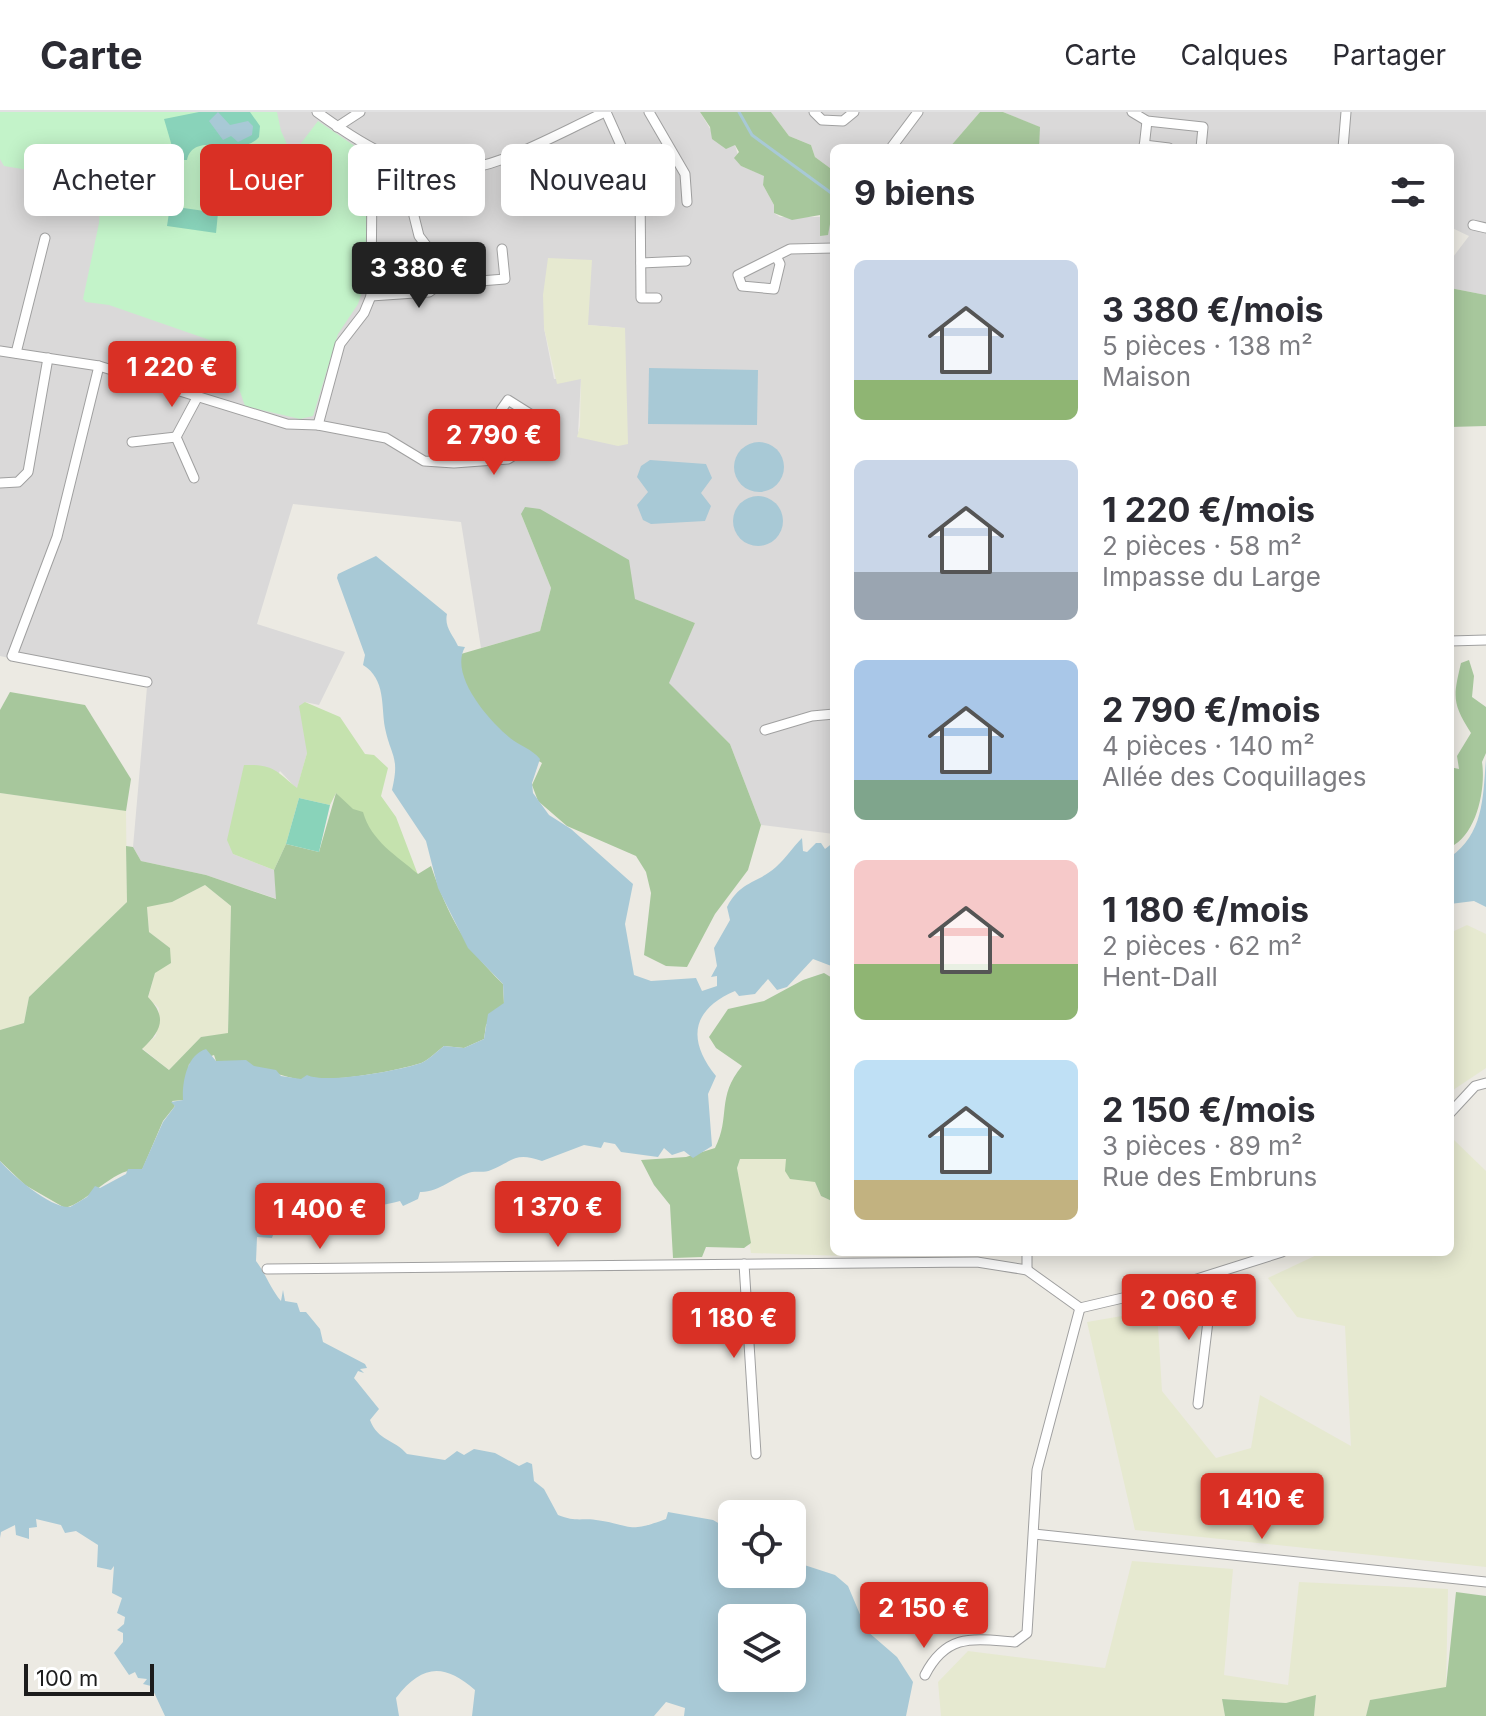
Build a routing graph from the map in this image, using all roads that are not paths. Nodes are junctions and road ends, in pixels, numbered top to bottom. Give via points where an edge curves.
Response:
1 (317, 112) edge
2 (360, 112) edge
3 (605, 112) edge
4 (649, 112) edge
5 (814, 112) edge
6 (854, 112) edge
7 (918, 112) edge
8 (1132, 112) edge
9 (1346, 112) edge
10 (1147, 121) junction
11 (337, 127) junction
12 (365, 144) edge
13 (894, 144) edge
14 (1144, 144) edge
15 (1201, 144) edge
16 (1343, 144) edge
17 (485, 165) edge
18 (687, 202) dead end
19 (372, 216) edge
20 (414, 216) dead end
21 (1473, 225) dead end
22 (1486, 228) edge
23 (45, 238) dead end
24 (502, 249) dead end
25 (830, 250) edge
26 (776, 256) junction
27 (686, 261) dead end
28 (641, 263) junction
29 (450, 277) junction
30 (371, 296) junction
31 (657, 298) dead end
32 (0, 351) edge
33 (16, 353) junction
34 (48, 358) junction
35 (99, 366) junction
36 (198, 396) junction
37 (501, 410) dead end
38 (318, 425) junction
39 (176, 437) junction
40 (132, 442) dead end
41 (194, 478) dead end
42 (0, 483) edge
43 (1486, 640) edge
44 (1454, 641) edge
45 (147, 682) dead end
46 (830, 714) edge
47 (765, 730) dead end
48 (1486, 1083) edge
49 (1454, 1109) edge
50 (1027, 1256) edge
51 (1270, 1256) edge
52 (744, 1264) junction
53 (267, 1269) dead end
54 (1027, 1270) junction
55 (1197, 1280) junction
56 (1080, 1308) junction
57 (1198, 1404) dead end
58 (756, 1454) dead end
59 (1034, 1534) junction
60 (1486, 1582) edge
61 (925, 1675) dead end

1 - 11 street
2 - 11 street
3 - 17 street
3 - 28 street via 640,188
4 - 18 street via 685,174
5 - 6 street via 822,120 843,121
7 - 13 street
8 - 10 street
9 - 16 street
10 - 14 street
10 - 15 street via 1203,127
11 - 12 street
19 - 30 street
20 - 29 street via 419,236
21 - 22 street
23 - 33 street
24 - 29 street via 505,279 464,284
25 - 26 street via 790,249
26 - 26 street via 738,275 742,286 774,289 780,264
27 - 28 street
28 - 31 street via 641,298
29 - 30 street via 429,292
30 - 38 street via 340,344
32 - 33 street
33 - 34 street
34 - 35 street
34 - 42 street via 28,472 18,482
35 - 36 street
35 - 45 street via 57,537 12,656
36 - 38 street via 287,424
36 - 39 street
37 - 38 street via 508,400 543,422 524,449 508,459 424,461 386,438
39 - 40 street
39 - 41 street
43 - 44 street
46 - 47 street
48 - 49 street via 1475,1086
50 - 54 street
51 - 55 street
52 - 53 street
52 - 54 street via 977,1262
52 - 58 street
54 - 56 street
55 - 56 street
55 - 57 street via 1208,1321
56 - 59 street via 1037,1470
59 - 60 street
59 - 61 street via 1025,1636 1015,1642 972,1637 951,1646

